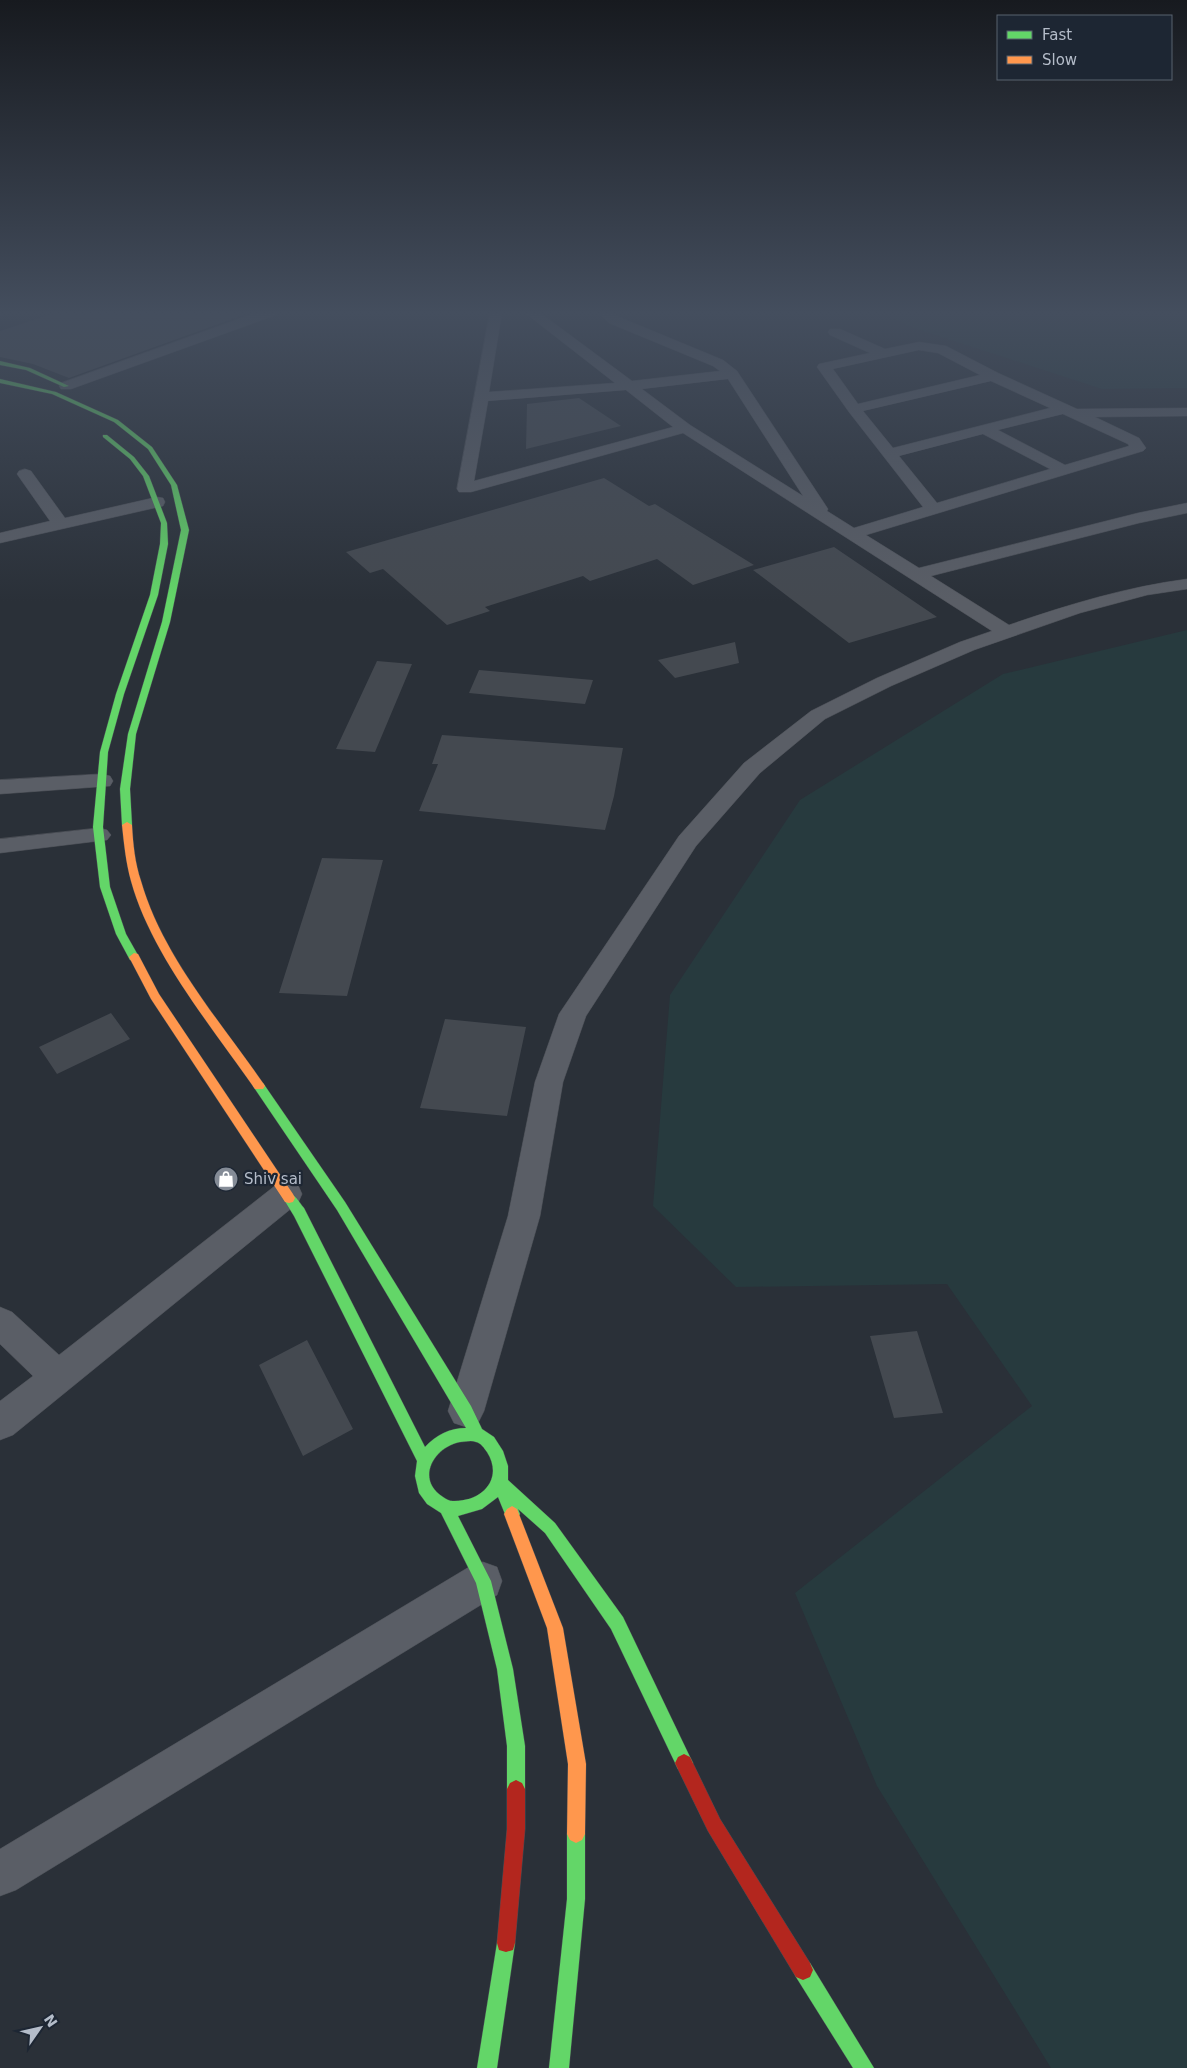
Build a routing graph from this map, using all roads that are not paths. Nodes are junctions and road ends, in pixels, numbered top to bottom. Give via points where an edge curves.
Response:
1 (88, 409) edge
2 (478, 409) edge
3 (658, 409) edge
4 (755, 409) edge
5 (860, 409) edge
6 (1063, 409) edge
7 (854, 410) joint
8 (1068, 411) junction
9 (1187, 412) edge
10 (685, 428) junction
11 (95, 429) dead end
12 (984, 429) junction
13 (888, 454) junction
14 (1063, 470) junction
15 (25, 474) dead end
16 (157, 502) junction
17 (933, 508) junction
18 (1187, 508) edge
19 (824, 515) junction
20 (61, 524) junction
21 (854, 533) junction
22 (0, 538) edge
23 (916, 574) junction
24 (1187, 584) edge
25 (1007, 632) junction
26 (102, 780) junction
27 (0, 787) edge
28 (99, 835) junction
29 (0, 846) edge
30 (287, 1194) junction
31 (0, 1322) edge
32 (58, 1376) junction
33 (466, 1411) junction
34 (0, 1423) edge
35 (477, 1435) junction
36 (424, 1460) junction
37 (500, 1483) junction
38 (446, 1508) junction
39 (483, 1581) junction
40 (0, 1874) edge
41 (487, 2068) edge
42 (559, 2068) edge
43 (864, 2068) edge

1 - 33 main road via 116,421 150,448 174,485 185,530 166,622 132,734 125,789 129,853 141,898 165,949 341,1206
2 - 10 street via 465,489
3 - 10 street
4 - 19 street
5 - 7 street
6 - 8 street
7 - 13 street
8 - 9 street
8 - 12 street
8 - 14 street via 1134,441 1138,448
10 - 19 street
11 - 16 main road via 132,458 146,476
12 - 13 street
12 - 14 street
13 - 17 street
14 - 17 street
15 - 20 street
16 - 20 street
16 - 26 main road via 164,523 161,561 154,595 117,702 104,752
17 - 21 street
18 - 23 street
19 - 21 street
20 - 22 street
21 - 23 street
23 - 25 street
24 - 25 street via 1146,590 1073,609
25 - 33 street via 884,682 818,716 752,768 687,841 573,1014 549,1082 524,1216
26 - 27 street
26 - 28 main road
28 - 29 street
28 - 30 main road via 105,886 121,934 155,996
30 - 32 street
30 - 36 main road
31 - 32 street
32 - 34 street
33 - 35 main road
35 - 36 main road via 465,1432 452,1434 430,1448
35 - 37 main road via 495,1448 500,1465
36 - 38 main road via 422,1483 427,1494
37 - 38 main road via 493,1494 472,1509
37 - 42 main road via 555,1628 576,1764 576,1899
37 - 43 main road via 550,1528 617,1623 714,1825
38 - 39 main road
39 - 40 street
39 - 41 main road via 505,1669 516,1746 516,1829 506,1947

